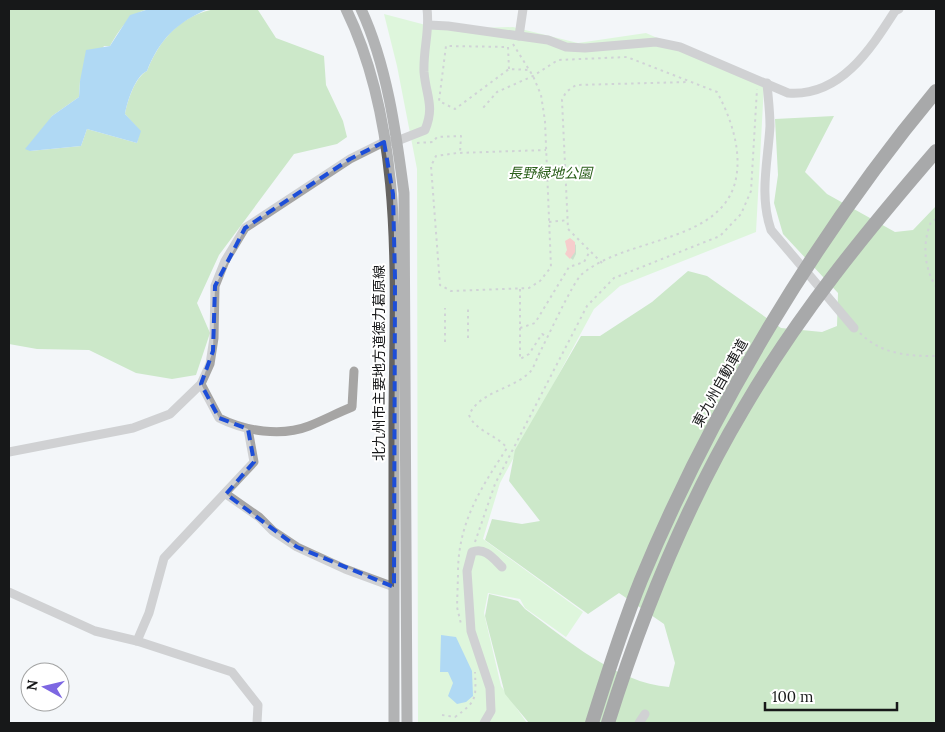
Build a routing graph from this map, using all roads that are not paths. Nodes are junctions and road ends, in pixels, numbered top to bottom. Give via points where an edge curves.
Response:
1 (346, 9) edge
2 (361, 9) edge
3 (427, 9) edge
4 (523, 9) edge
5 (899, 9) edge
6 (429, 25) junction
7 (520, 36) junction
8 (767, 83) junction
9 (936, 91) edge
10 (397, 141) junction
11 (384, 142) junction
12 (936, 151) edge
13 (854, 328) road end
14 (354, 371) dead end
15 (202, 384) junction
16 (248, 429) junction
17 (9, 452) edge
18 (226, 494) junction
19 (502, 567) dead end
20 (394, 587) junction
21 (9, 592) edge
22 (137, 640) junction
23 (645, 714) dead end
24 (256, 723) edge
25 (394, 723) edge
26 (407, 723) edge
27 (484, 723) edge
28 (592, 723) edge
29 (608, 723) edge
30 (639, 723) edge

1 - 11 main road, 北九州市主要地方道徳力葛原線 via 375,94
2 - 10 main road, 北九州市主要地方道徳力葛原線 via 377,51
3 - 6 street
4 - 7 street
5 - 8 street via 894,11 875,43 852,70 828,87 805,94 788,93
6 - 7 street
6 - 10 street via 424,72 430,116 425,130
7 - 8 street via 585,48 656,42 680,47
8 - 13 street via 770,124 764,186 771,230
9 - 28 highway, 東九州自動車道 via 864,185 794,289 709,436 640,582
10 - 11 street
10 - 26 main road, 北九州市主要地方道徳力葛原線 via 404,193
11 - 15 street via 350,159 245,228 215,286 213,351
11 - 20 main road, 北九州市主要地方道徳力葛原線 via 393,194 395,259
12 - 29 highway via 808,309 744,407 676,539
14 - 16 street via 352,407 290,432
15 - 16 street via 218,418
15 - 17 street via 170,414 133,428
16 - 18 street via 254,462
18 - 20 street via 298,547
18 - 22 street via 164,558 149,613
19 - 27 street via 486,552 478,550 472,552 467,571 471,631 490,688 491,711
20 - 25 main road, 北九州市主要地方道徳力葛原線
21 - 22 street via 95,631
22 - 24 street via 232,672 258,706
23 - 30 street

